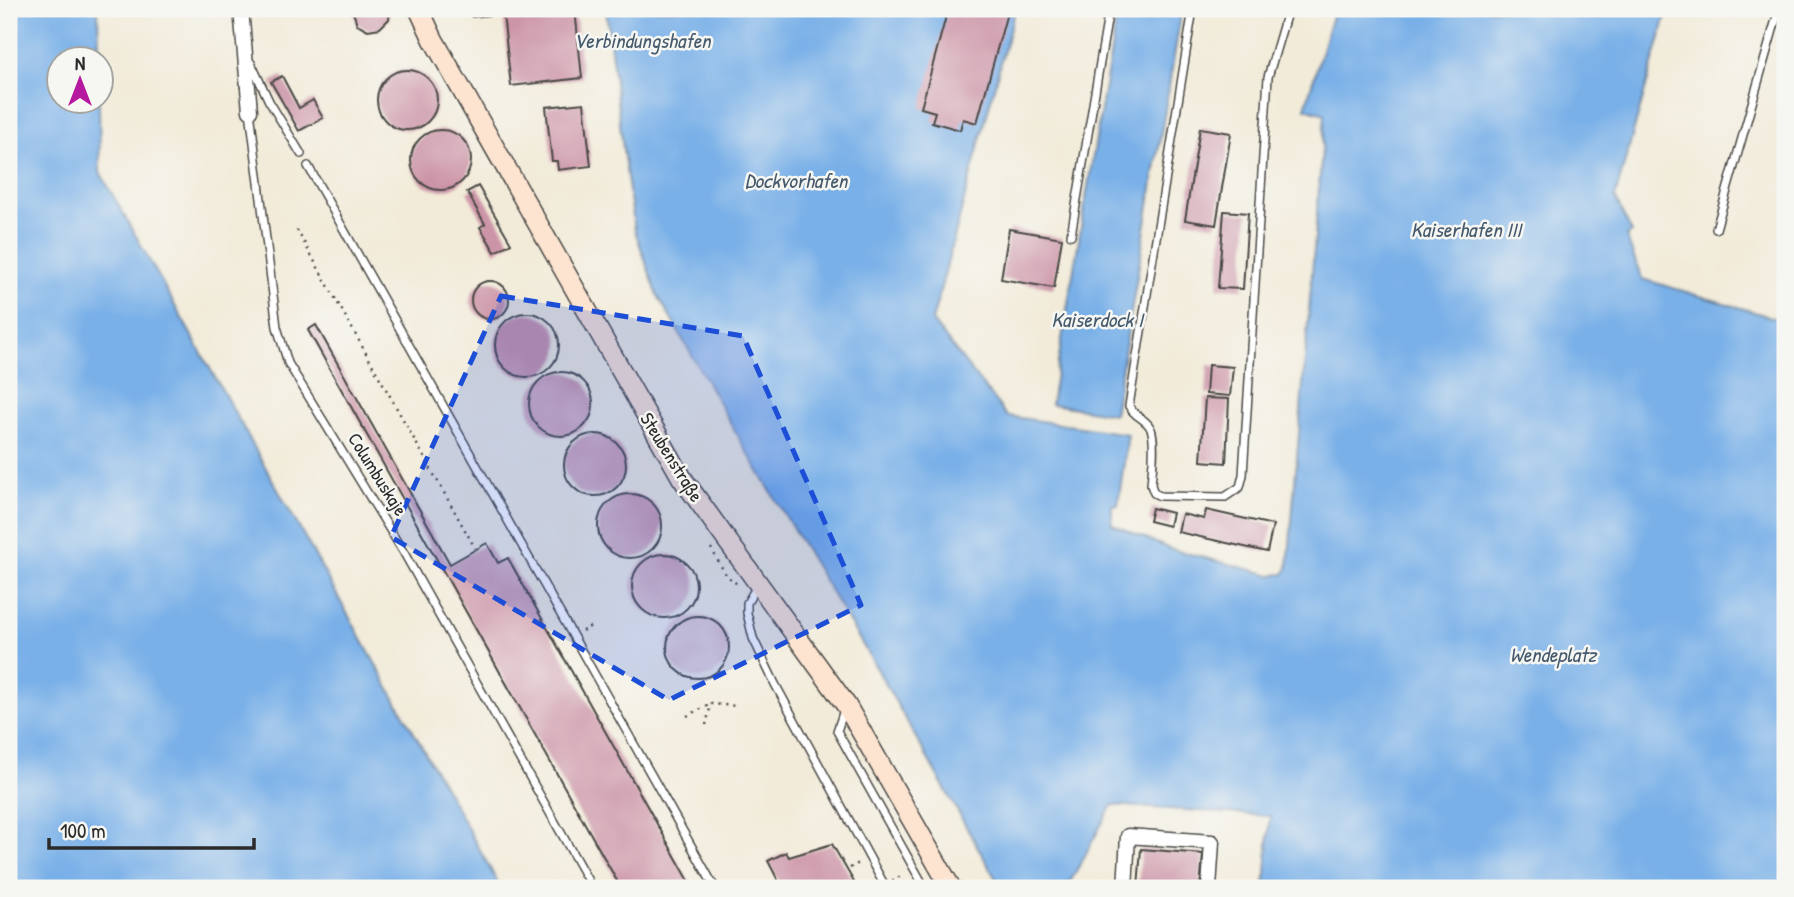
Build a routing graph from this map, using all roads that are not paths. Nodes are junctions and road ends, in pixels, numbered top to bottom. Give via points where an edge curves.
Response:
1 (241, 9) edge
2 (419, 9) edge
3 (1109, 9) edge
4 (1193, 9) edge
5 (1288, 9) edge
6 (1779, 9) edge
7 (245, 42) junction
8 (250, 111) joint
9 (301, 154) dead end
10 (308, 166) dead end
11 (1716, 229) dead end
12 (1070, 235) dead end
13 (759, 583) junction
14 (846, 705) junction
15 (592, 888) edge
16 (715, 888) edge
17 (886, 888) edge
18 (925, 888) edge
19 (951, 888) edge
20 (1125, 888) edge
21 (1209, 888) edge

1 - 7 street, Columbuskaje
2 - 13 street, Steubenstraße via 682,478
3 - 12 lane
4 - 5 lane via 1129,406 1152,430 1151,485 1160,496 1225,497 1240,487 1268,77
6 - 11 lane
7 - 8 street, Columbuskaje
7 - 9 lane, Columbuskaje via 259,82
8 - 15 lane, Columbuskaje via 277,327 288,363 404,553
10 - 16 lane
13 - 14 street, Steubenstraße
13 - 17 lane via 747,603 753,638
14 - 18 lane via 837,731
14 - 19 street, Steubenstraße
20 - 21 street via 1128,836 1212,842

